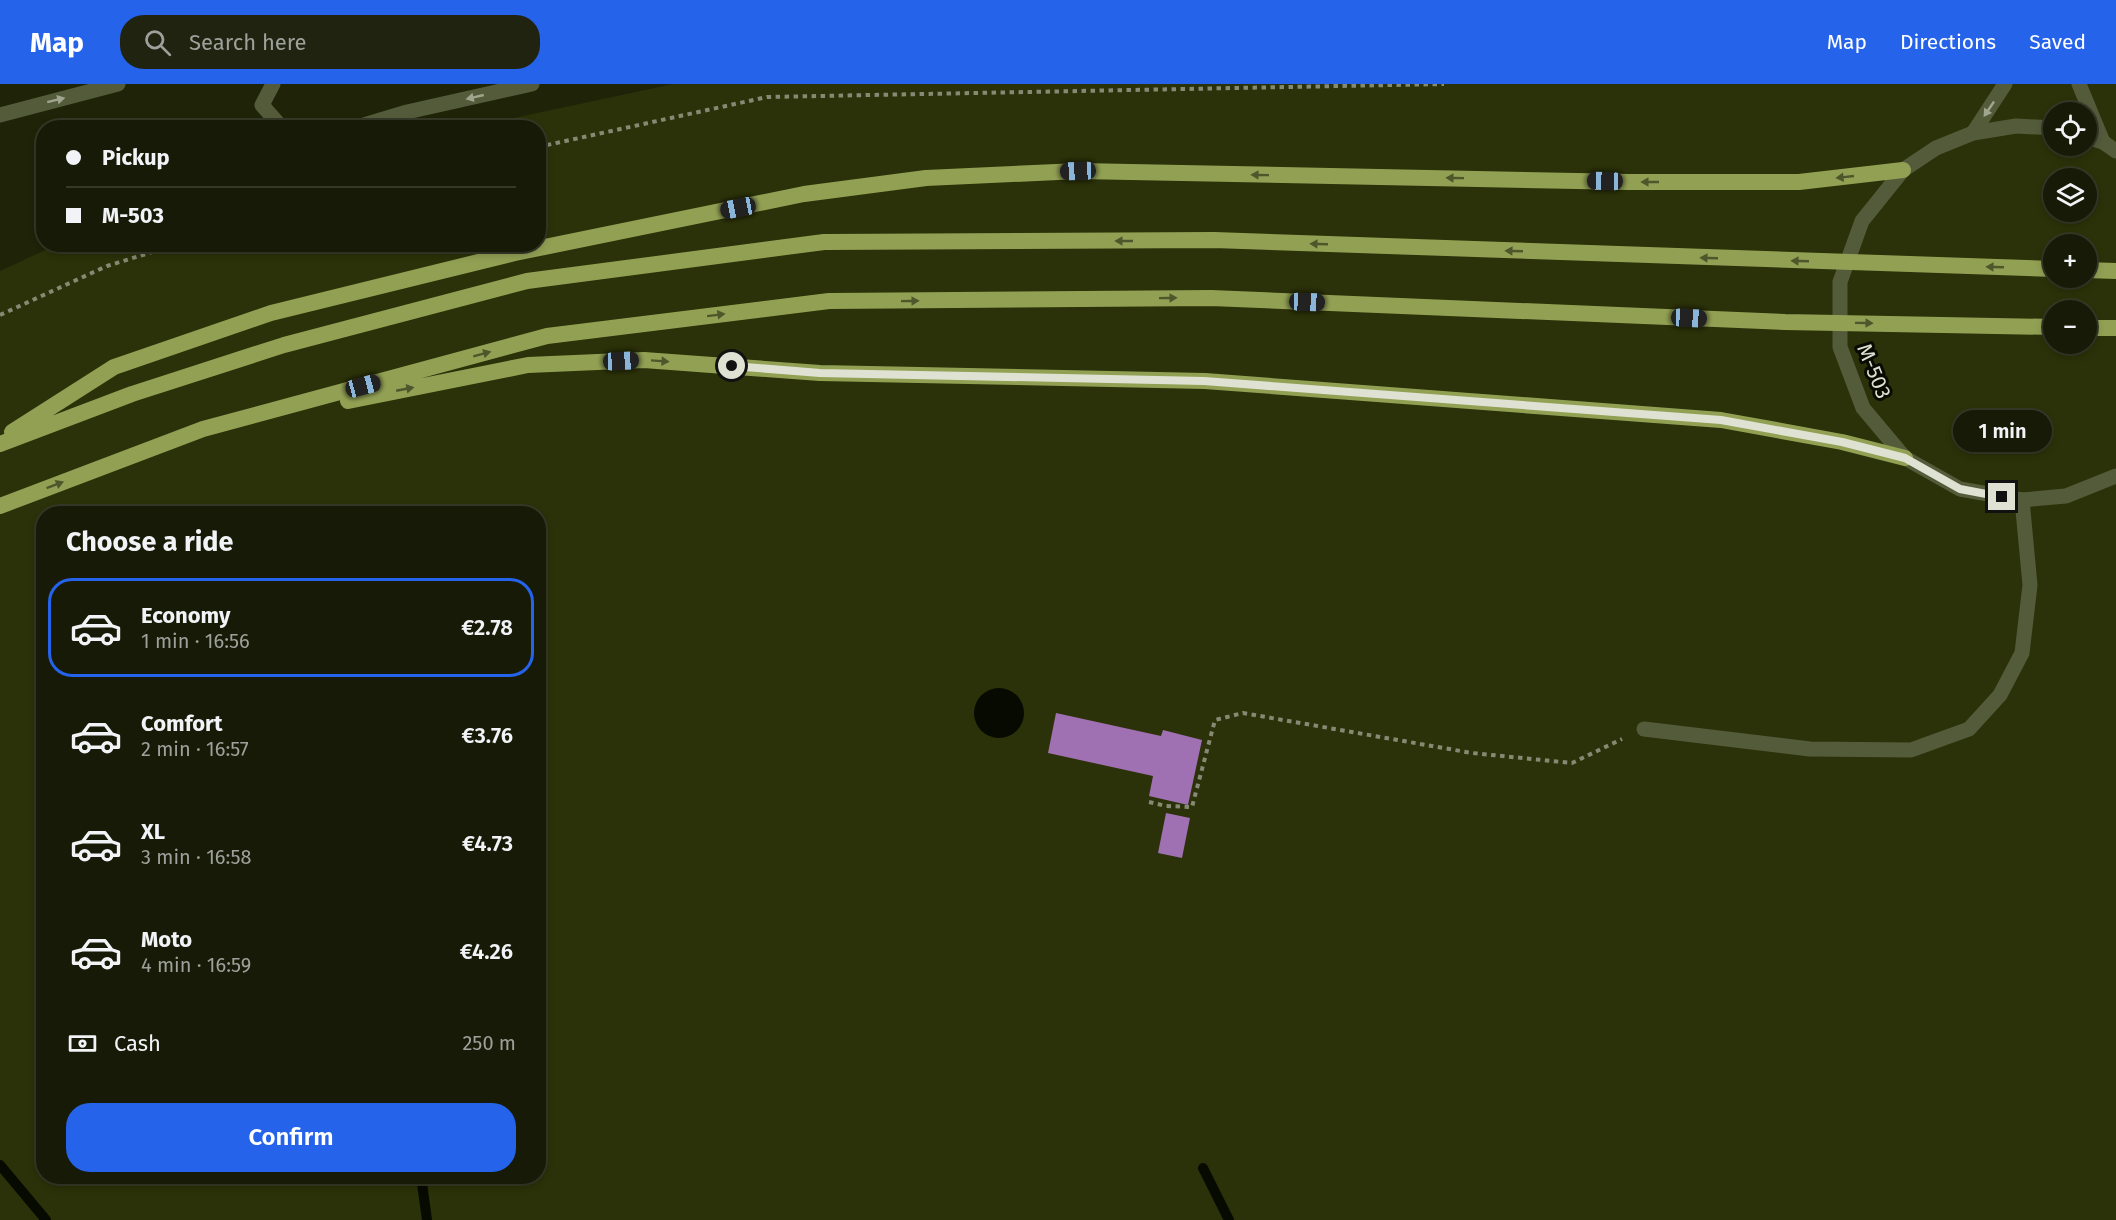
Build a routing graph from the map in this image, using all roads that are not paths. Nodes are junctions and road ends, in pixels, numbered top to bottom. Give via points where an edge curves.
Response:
1 (118, 84) edge
2 (273, 84) edge
3 (532, 84) edge
4 (2005, 84) edge
5 (2079, 84) edge
6 (0, 115) edge
7 (275, 120) edge
8 (380, 120) edge
9 (2043, 127) edge
10 (1973, 133) junction
11 (2097, 140) edge
12 (2103, 142) junction
13 (2116, 151) edge
14 (1903, 170) junction
15 (546, 248) edge
16 (525, 252) edge
17 (2043, 269) edge
18 (2097, 270) edge
19 (2116, 271) edge
20 (2043, 327) edge
21 (2097, 328) edge
22 (2116, 328) edge
23 (203, 429) junction
24 (0, 439) edge
25 (0, 444) edge
26 (1905, 458) junction
27 (2116, 476) edge
28 (2022, 500) junction
29 (0, 506) edge
30 (1644, 729) road end

6 -> 1 street
2 - 7 street via 262,105
3 -> 8 street
4 -> 10 street
5 - 12 street
9 - 10 street, M-503 via 2016,126
10 - 14 street, M-503 via 1936,148
11 - 12 street
12 - 13 street
14 -> 15 highway via 1799,182 1078,171 926,178 804,194
14 - 26 street, M-503 via 1862,221 1840,282 1840,347 1863,408
16 -> 24 highway via 270,313 114,368
17 -> 25 highway via 1214,240 824,242 528,281 284,345 132,394
18 - 19 highway
23 -> 20 highway, M-503 via 547,336 828,301 1211,298 1785,322
21 - 22 highway
23 -> 26 highway, M-503 via 528,365 644,360 820,373 1204,381 1721,420
29 -> 23 highway, M-503
26 - 28 street, M-503 via 1960,489
27 - 28 street, M-503 via 2066,496
28 - 30 street via 2030,585 2022,654 2000,695 1969,729 1911,750 1810,749

